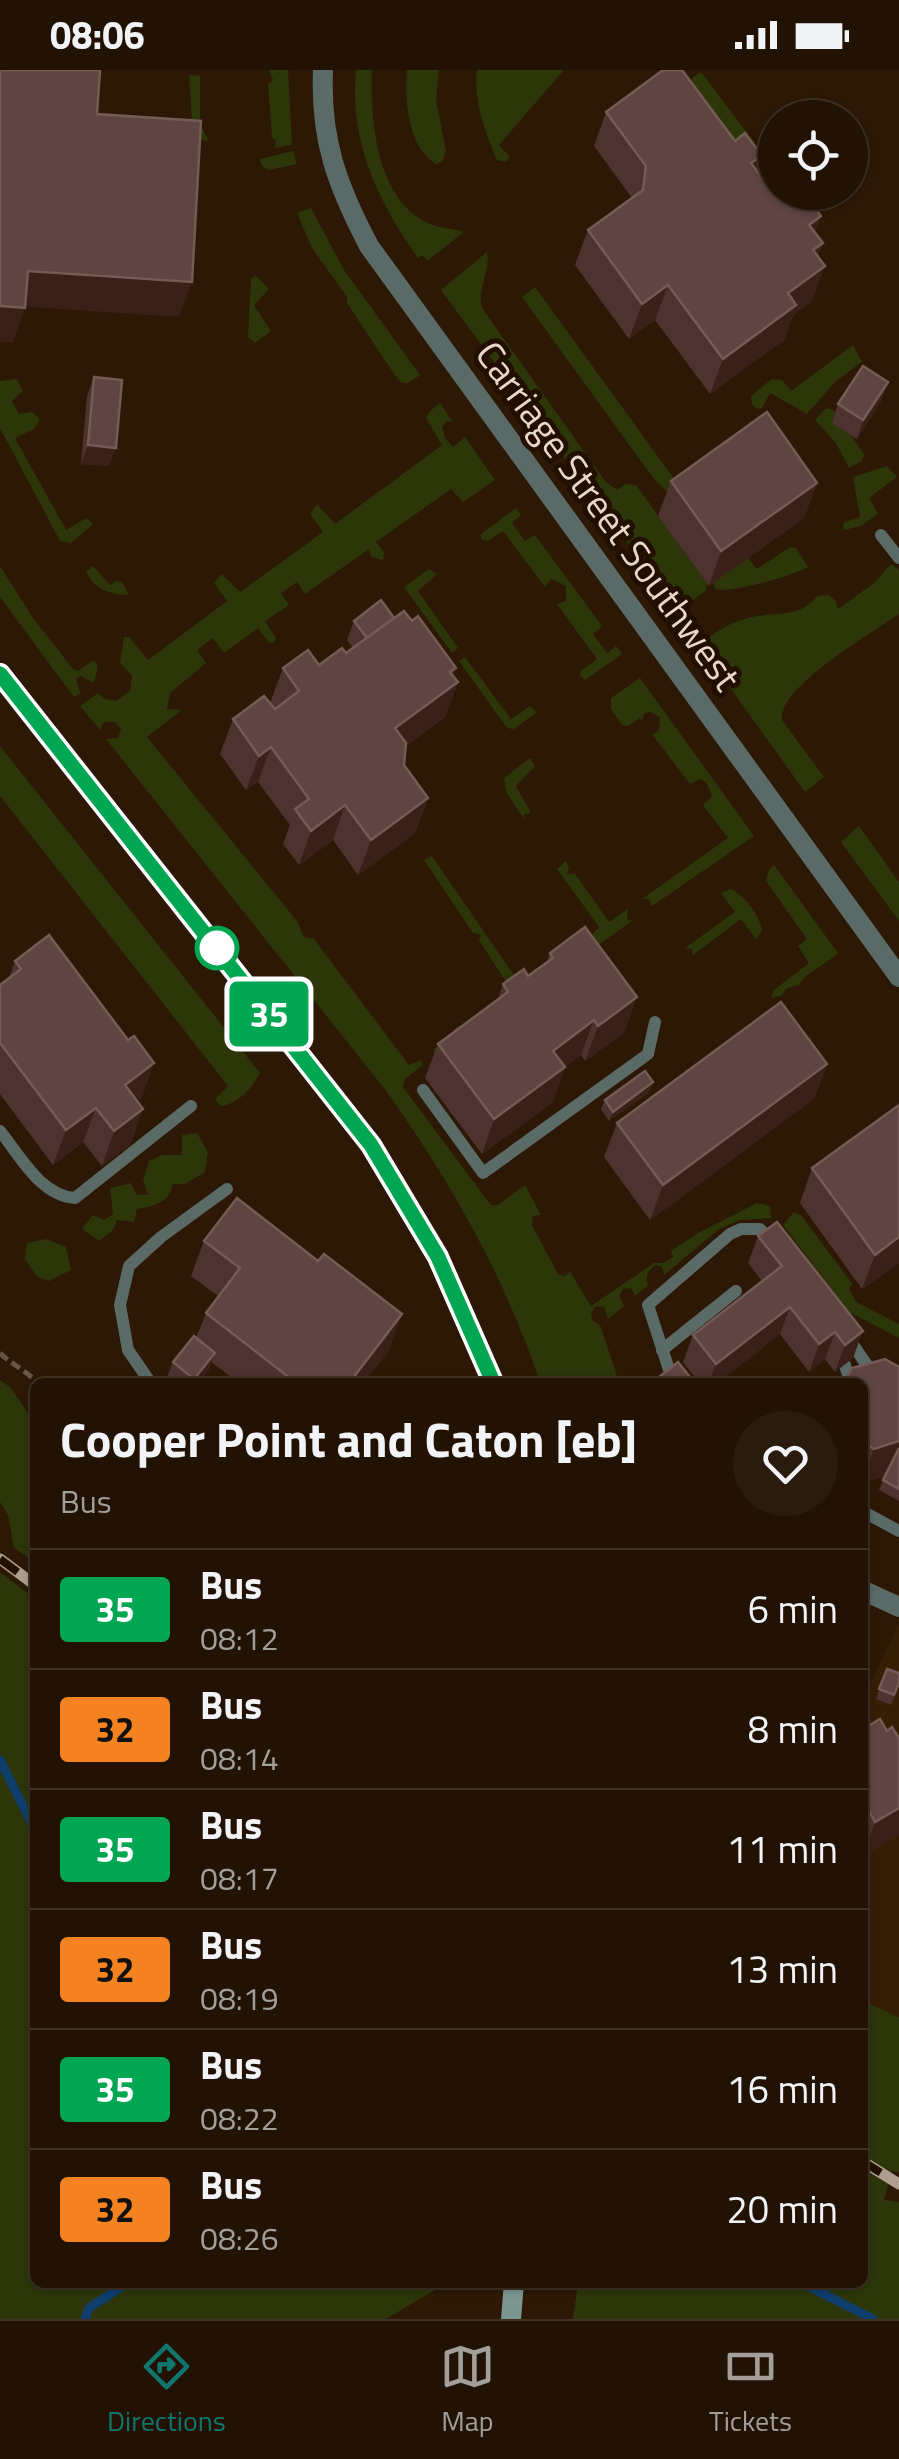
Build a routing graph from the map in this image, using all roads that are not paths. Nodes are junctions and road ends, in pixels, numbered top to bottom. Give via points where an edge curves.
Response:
1 (323, 70) edge
2 (881, 535) dead end
3 (899, 558) edge
4 (0, 673) edge
5 (899, 977) edge
6 (655, 1022) dead end
7 (423, 1090) dead end
8 (191, 1106) dead end
9 (0, 1131) edge
10 (226, 1189) dead end
11 (741, 1229) junction
12 (750, 1242) dead end
13 (780, 1252) edge
14 (736, 1291) dead end
15 (838, 1325) edge
16 (662, 1350) junction
17 (845, 1365) edge
18 (147, 1378) edge
19 (491, 1378) edge
20 (672, 1378) edge
21 (847, 1378) edge
22 (868, 1381) edge
23 (868, 1514) edge
24 (899, 1531) edge
25 (868, 1593) edge
26 (899, 1608) edge
27 (513, 2288) edge
28 (510, 2319) edge

1 - 5 street, Carriage Street Southwest via 329,153 340,192 369,246
2 - 3 lane
4 - 19 main road via 371,1145 438,1257
6 - 7 lane via 648,1054 483,1173
8 - 9 lane via 76,1198 47,1190
10 - 18 lane via 129,1266 120,1305 128,1350
11 - 12 lane
11 - 13 lane via 760,1229
11 - 16 lane via 648,1304
14 - 16 lane
15 - 22 lane via 882,1381
16 - 20 lane
17 - 21 lane
23 - 24 lane
25 - 26 street
27 - 28 main road

